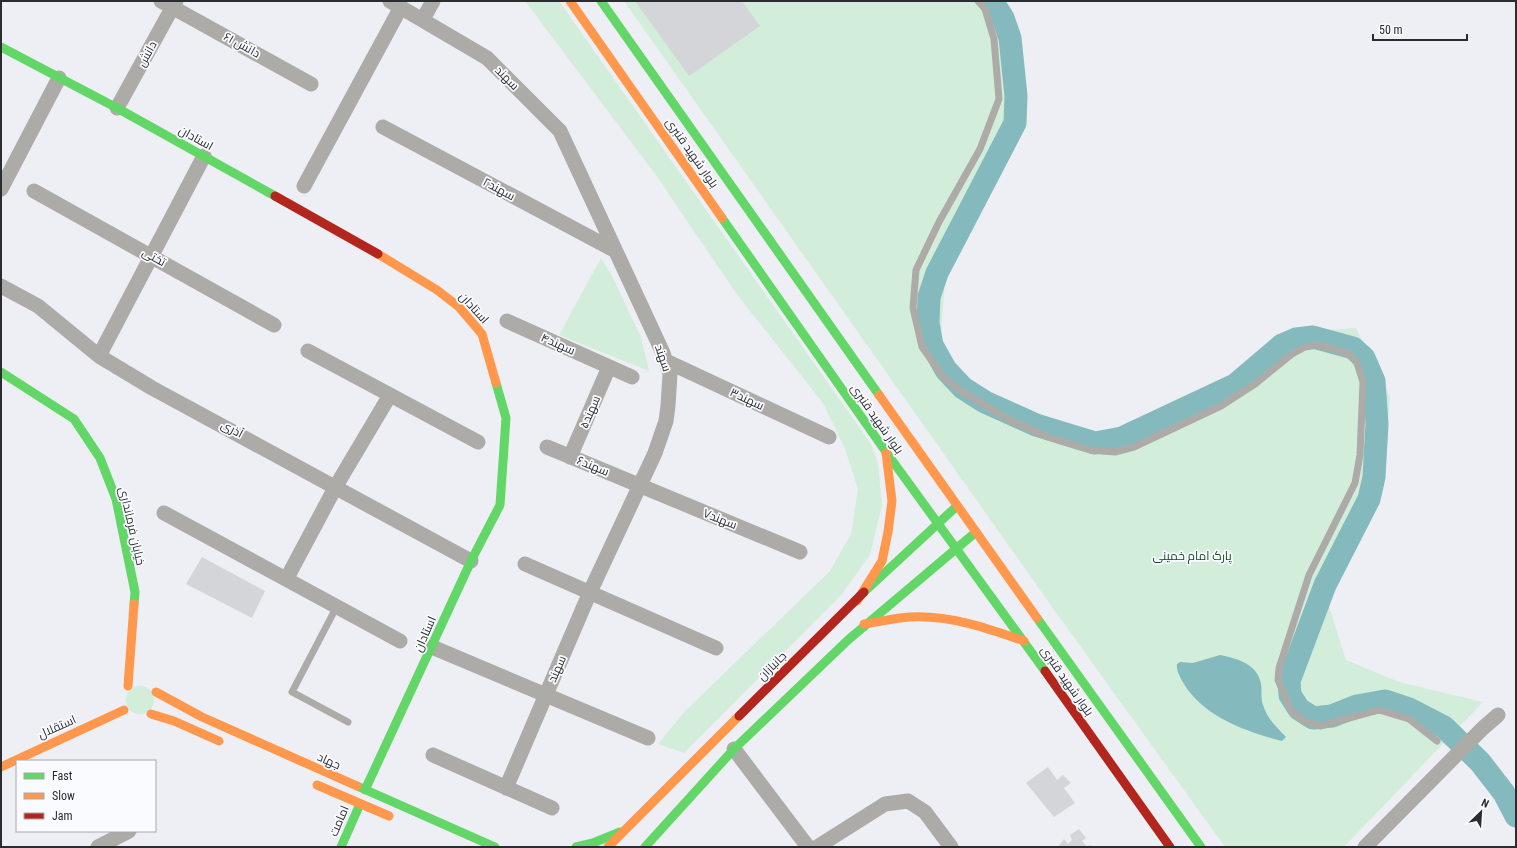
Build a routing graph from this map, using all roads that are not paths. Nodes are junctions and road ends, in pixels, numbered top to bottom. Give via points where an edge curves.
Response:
1 (433, 1) edge
2 (570, 1) edge
3 (601, 1) edge
4 (978, 1) edge
5 (170, 3) edge
6 (396, 4) edge
7 (423, 19) junction
8 (1, 47) edge
9 (634, 48) junction
10 (619, 59) junction
11 (59, 78) junction
12 (311, 84) dead end
13 (117, 108) junction
14 (383, 128) dead end
15 (204, 156) junction
16 (304, 186) dead end
17 (1, 189) edge
18 (34, 191) dead end
19 (614, 250) junction
20 (152, 256) junction
21 (1, 286) edge
22 (507, 321) dead end
23 (274, 325) dead end
24 (308, 351) dead end
25 (99, 356) junction
26 (666, 361) junction
27 (609, 367) junction
28 (1, 372) edge
29 (632, 377) dead end
30 (390, 395) junction
31 (829, 437) dead end
32 (478, 442) dead end
33 (547, 447) dead end
34 (886, 452) junction
35 (570, 457) junction
36 (336, 486) junction
37 (639, 486) junction
38 (957, 506) junction
39 (164, 513) dead end
40 (938, 523) junction
41 (976, 532) junction
42 (956, 548) junction
43 (800, 552) dead end
44 (471, 561) junction
45 (525, 564) dead end
46 (287, 578) junction
47 (590, 592) junction
48 (857, 601) junction
49 (337, 606) junction
50 (834, 621) junction
51 (864, 624) junction
52 (848, 640) junction
53 (400, 641) dead end
54 (1024, 641) junction
55 (432, 647) junction
56 (716, 648) dead end
57 (128, 686) junction
58 (156, 692) junction
59 (545, 696) junction
60 (124, 710) junction
61 (151, 714) junction
62 (1498, 715) dead end
63 (348, 722) dead end
64 (648, 738) dead end
65 (1437, 741) dead end
66 (231, 746) dead end
67 (734, 749) junction
68 (433, 755) dead end
69 (16, 760) edge
70 (16, 760) edge
71 (1, 767) edge
72 (310, 781) dead end
73 (506, 788) junction
74 (365, 790) junction
75 (360, 804) junction
76 (552, 808) dead end
77 (401, 821) dead end
78 (628, 828) junction
79 (127, 832) edge
80 (98, 847) edge
81 (341, 847) edge
82 (495, 847) edge
83 (576, 847) edge
84 (608, 847) edge
85 (645, 847) edge
86 (808, 847) edge
87 (817, 847) edge
88 (951, 847) edge
89 (1170, 847) edge
90 (1201, 847) edge
91 (1365, 847) edge

1 - 7 street
2 - 10 main road, بلوار شهید قنبری
3 - 9 main road, بلوار شهید قنبری
4 - 65 lane via 985,9 994,39 999,100 980,149 939,222 916,270 913,308 922,347 944,378 961,392 1009,420 1048,437 1090,450 1115,452 1134,447 1221,406 1305,347 1318,345 1349,354 1357,363 1363,382 1360,454 1355,483 1309,575 1279,668 1278,680 1291,711 1305,722 1321,726 1378,710 1408,719
5 - 12 street, دانش ۶۱
5 - 13 street, دانش
6 - 7 street, سهند
6 - 16 street
7 - 19 street, سهند via 487,58 560,131
8 - 11 main road, استادان
9 - 10 main road
9 - 38 main road, بلوار شهید قنبری
10 - 34 main road, بلوار شهید قنبری
11 - 13 main road, استادان
11 - 17 street
13 - 15 main road, استادان
14 - 19 street, سهند۲
15 - 20 street
15 - 44 main road, استادان via 348,236 437,290 460,307 482,334 506,418 500,505
18 - 20 street, تختی
19 - 26 street, سهند
20 - 23 street, تختی
20 - 25 street
21 - 25 street, آذری via 38,306
22 - 27 street, سهند۴
24 - 30 street
25 - 36 street, آذری via 152,388
26 - 31 street, سهند۳
26 - 37 street, سهند via 670,374 666,421 655,453
27 - 29 street, سهند۴
27 - 35 street, سهند۵
28 - 57 main road, خیابان فرمانداری via 74,419 100,458 116,499 135,592
30 - 32 street
30 - 36 street
33 - 35 street, سهند۶
34 - 40 main road, بلوار شهید قنبری
34 - 48 main road via 892,501 888,532 882,561
35 - 37 street, سهند۶
36 - 44 street, آذری
36 - 46 street
37 - 43 street, سهند۷
37 - 47 street, سهند
38 - 40 main road, جانبازان
38 - 41 main road, بلوار شهید قنبری
39 - 46 street
40 - 42 main road, بلوار شهید قنبری
40 - 48 main road, جانبازان
41 - 42 main road
41 - 90 main road, بلوار شهید قنبری
42 - 51 main road
42 - 54 main road, بلوار شهید قنبری
44 - 55 main road, استادان
45 - 47 street
46 - 49 street
47 - 56 street
47 - 59 street, سهند
48 - 50 main road, جانبازان
49 - 53 street
49 - 63 lane via 292,692
50 - 52 main road via 847,626
50 - 78 main road, جانبازان
51 - 52 main road
51 - 54 main road via 910,617 944,618 980,625
52 - 67 main road
54 - 89 main road, بلوار شهید قنبری
55 - 59 street
55 - 74 main road, استادان
57 - 58 main road via 143,683
57 - 60 main road via 122,697
58 - 61 main road via 157,704
58 - 74 main road, جهاد via 202,717
59 - 64 street
59 - 73 street, سهند
60 - 61 main road via 137,718
60 - 69 main road, استقلال
61 - 66 main road via 174,721
62 - 91 street
67 - 85 main road
67 - 86 street
68 - 73 street
70 - 71 main road, استقلال
72 - 75 main road
73 - 76 street
74 - 82 main road, جهاد
75 - 77 main road
75 - 81 main road, امامت
78 - 83 main road via 594,843
78 - 84 main road, جانبازان
79 - 80 street
87 - 88 street via 885,804 908,801 925,812

